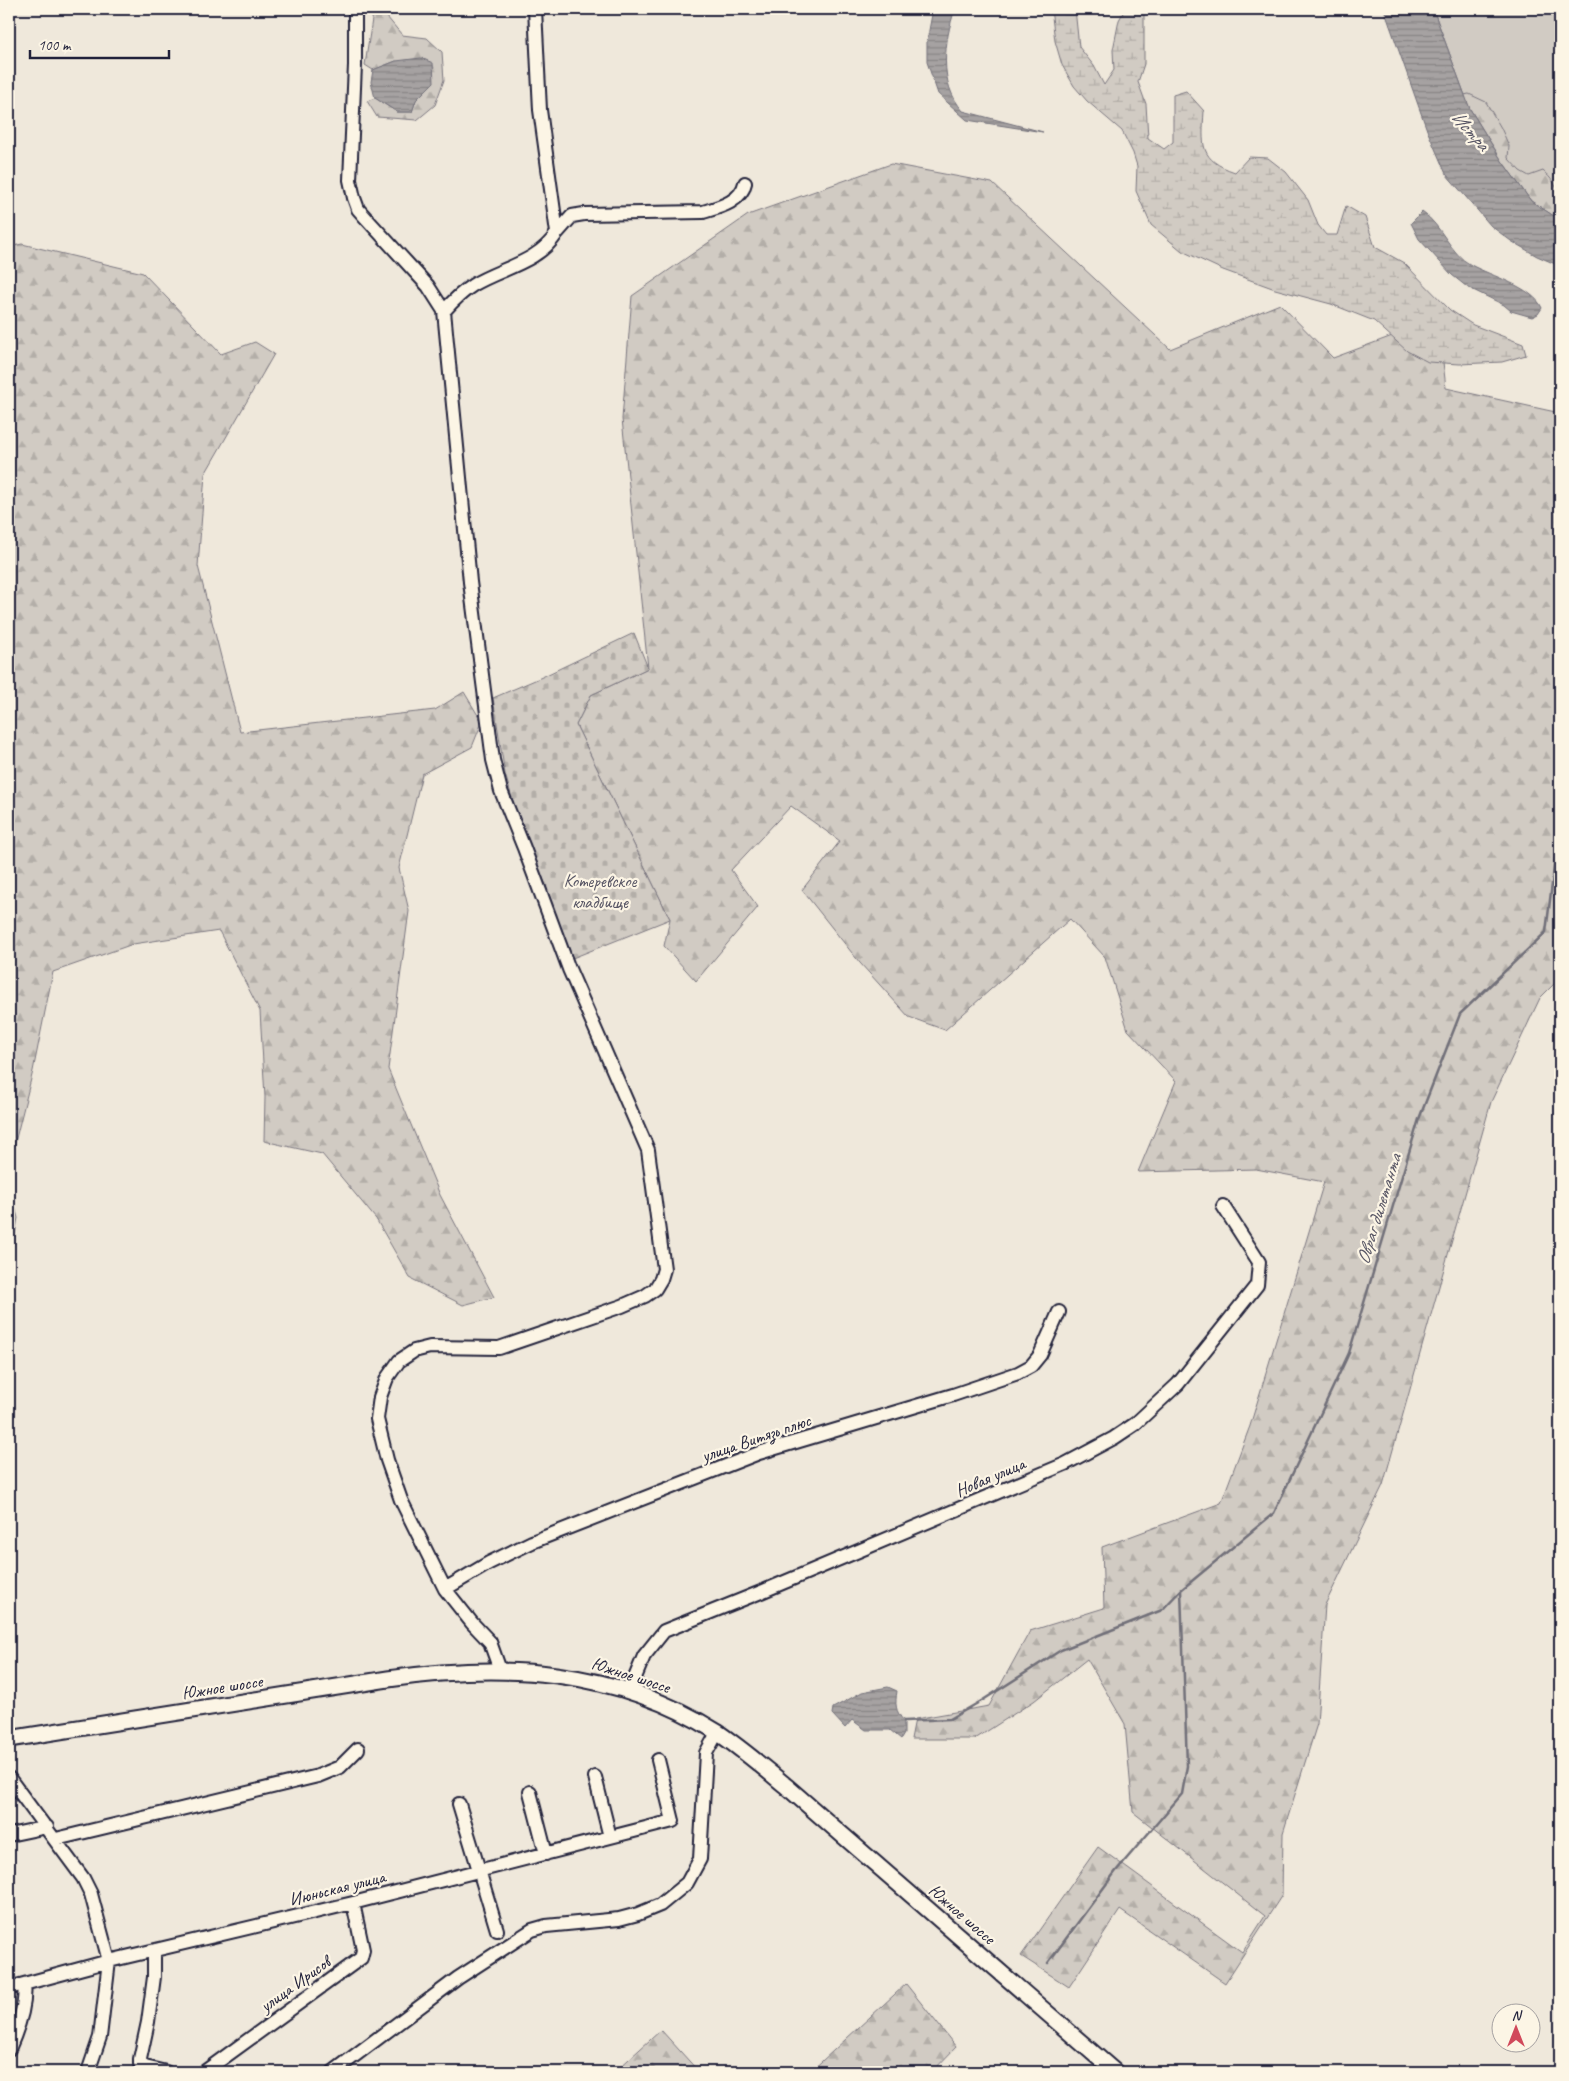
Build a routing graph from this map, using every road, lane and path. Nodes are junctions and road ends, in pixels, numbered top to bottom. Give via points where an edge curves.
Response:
1 (355, 9) edge
2 (535, 9) edge
3 (745, 183) dead end
4 (557, 233) junction
5 (444, 311) junction
6 (1223, 1206) dead end
7 (1059, 1312) dead end
8 (445, 1588) junction
9 (500, 1670) junction
10 (629, 1692) junction
11 (717, 1733) junction
12 (9, 1739) edge
13 (358, 1749) dead end
14 (658, 1760) dead end
15 (595, 1777) dead end
16 (9, 1778) edge
17 (530, 1792) dead end
18 (459, 1804) dead end
19 (47, 1827) junction
20 (9, 1835) edge
21 (610, 1837) junction
22 (56, 1839) junction
23 (546, 1854) junction
24 (479, 1871) junction
25 (353, 1903) junction
26 (497, 1930) dead end
27 (154, 1951) junction
28 (109, 1961) junction
29 (24, 1984) junction
30 (9, 1988) edge
31 (9, 2050) edge
32 (88, 2072) edge
33 (166, 2072) edge
34 (204, 2072) edge
35 (333, 2072) edge
36 (1114, 2072) edge

1 - 5 street via 350,180 354,198 358,209 428,286
2 - 4 street via 540,110
3 - 4 street via 738,197 722,207 703,212 584,214 572,216
4 - 5 street via 536,255 473,285
5 - 8 street via 470,582 501,792 569,969 648,1150 664,1269 654,1289 622,1306 499,1348 430,1347 414,1351 399,1361 387,1378 380,1396 378,1419 387,1460 401,1500
6 - 10 street, Новая улица via 1260,1262 1257,1285 1178,1384 1135,1424 1064,1464 664,1631 644,1656
7 - 8 street, улица Витязь плюс via 1040,1355 1031,1366 1018,1373 758,1453 532,1542
8 - 9 street via 490,1642
9 - 10 main road, Южное шоссе via 567,1676
9 - 12 main road, Южное шоссе via 400,1678
10 - 11 main road, Южное шоссе via 676,1710
11 - 35 street via 706,1753 700,1859 686,1883 674,1895 660,1905 619,1919 532,1930 458,1978
11 - 36 main road, Южное шоссе via 786,1786
13 - 22 street via 340,1766 318,1776
14 - 21 street, Июньская улица via 673,1821
15 - 21 street
16 - 19 street
17 - 23 street
18 - 24 street
19 - 20 street
19 - 22 street
21 - 23 street, Июньская улица
22 - 28 street via 84,1878 91,1894
23 - 24 street, Июньская улица
24 - 25 street, Июньская улица
24 - 26 street
25 - 27 street, Июньская улица
25 - 34 street, улица Ирисов via 363,1950 360,1958
27 - 28 street, Июньская улица
27 - 33 street via 154,1977 140,2064
28 - 29 street, Июньская улица
28 - 32 street via 100,2037
29 - 30 street, Июньская улица
29 - 31 street via 21,2012

